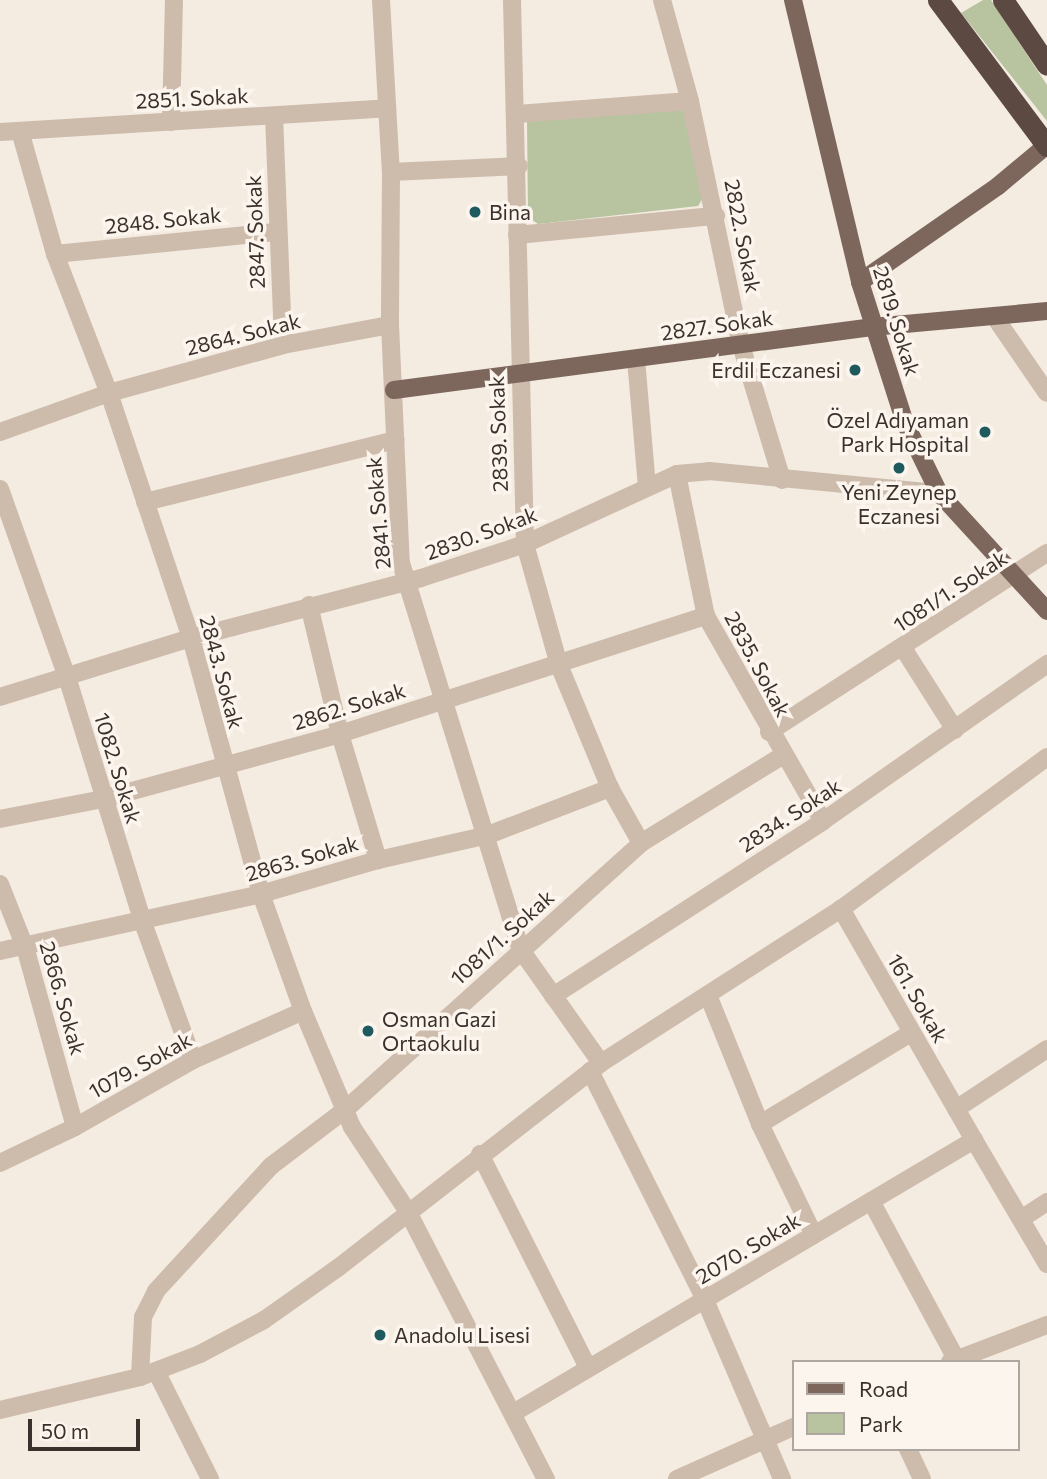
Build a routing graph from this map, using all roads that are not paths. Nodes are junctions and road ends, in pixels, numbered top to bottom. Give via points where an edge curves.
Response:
1 (174, 0) edge
2 (382, 0) edge
3 (512, 0) edge
4 (662, 0) edge
5 (793, 0) edge
6 (938, 0) edge
7 (1003, 0) edge
8 (1047, 65) edge
9 (690, 101) junction
10 (387, 108) junction
11 (517, 114) junction
12 (274, 116) junction
13 (171, 122) junction
14 (20, 131) junction
15 (0, 132) edge
16 (1047, 145) edge
17 (519, 166) junction
18 (391, 172) junction
19 (716, 216) junction
20 (276, 232) junction
21 (517, 235) junction
22 (55, 254) junction
23 (860, 282) junction
24 (1047, 311) edge
25 (994, 316) junction
26 (390, 325) junction
27 (872, 327) junction
28 (283, 345) junction
29 (741, 345) junction
30 (636, 359) junction
31 (519, 377) junction
32 (394, 390) junction
33 (109, 393) junction
34 (1047, 393) edge
35 (0, 432) edge
36 (395, 440) junction
37 (677, 474) junction
38 (782, 480) junction
39 (647, 488) junction
40 (0, 489) edge
41 (939, 493) junction
42 (145, 502) junction
43 (525, 544) junction
44 (1047, 554) edge
45 (1016, 576) junction
46 (407, 581) junction
47 (309, 605) junction
48 (1047, 611) edge
49 (706, 616) junction
50 (191, 638) junction
51 (903, 648) junction
52 (1047, 664) edge
53 (559, 665) junction
54 (67, 677) junction
55 (0, 697) edge
56 (447, 700) junction
57 (955, 730) junction
58 (769, 732) junction
59 (340, 734) junction
60 (782, 756) junction
61 (1047, 757) edge
62 (223, 766) junction
63 (610, 788) junction
64 (103, 799) junction
65 (0, 819) edge
66 (823, 821) junction
67 (488, 835) junction
68 (641, 843) junction
69 (378, 860) junction
70 (0, 884) edge
71 (261, 894) junction
72 (841, 909) junction
73 (142, 920) junction
74 (25, 947) junction
75 (521, 950) junction
76 (0, 951) edge
77 (708, 995) junction
78 (553, 996) junction
79 (303, 1011) junction
80 (911, 1033) junction
81 (1047, 1049) edge
82 (194, 1060) junction
83 (596, 1068) junction
84 (346, 1109) junction
85 (956, 1109) junction
86 (760, 1124) junction
87 (75, 1127) junction
88 (974, 1140) junction
89 (480, 1154) junction
90 (0, 1163) edge
91 (871, 1201) junction
92 (1047, 1202) edge
93 (408, 1212) junction
94 (1021, 1219) junction
95 (814, 1235) junction
96 (1047, 1264) edge
97 (705, 1300) junction
98 (1047, 1325) edge
99 (952, 1360) edge
100 (956, 1360) edge
101 (587, 1366) junction
102 (148, 1374) junction
103 (0, 1410) edge
104 (515, 1412) junction
105 (792, 1427) edge
106 (766, 1439) junction
107 (909, 1451) edge
108 (210, 1479) edge
109 (547, 1479) edge
110 (677, 1479) edge
111 (782, 1479) edge
112 (922, 1479) edge

1 - 13 street
2 - 10 street, 2841. Sokak
3 - 11 street, 2839. Sokak
4 - 9 street, 2822. Sokak
5 - 23 main road, 2819. Sokak
6 - 16 highway
7 - 8 highway
9 - 11 street
9 - 19 street, 2822. Sokak
10 - 12 street, 2851. Sokak
10 - 18 street, 2841. Sokak
11 - 17 street, 2839. Sokak
12 - 13 street, 2851. Sokak
12 - 20 street, 2847. Sokak
13 - 14 street, 2851. Sokak
14 - 15 street, 2851. Sokak
14 - 22 street, 2843. Sokak
16 - 23 main road via 998,186
17 - 18 street
17 - 21 street, 2839. Sokak
18 - 26 street, 2841. Sokak
19 - 21 street
19 - 29 street, 2822. Sokak
20 - 22 street, 2848. Sokak
20 - 28 street, 2847. Sokak
21 - 31 street, 2839. Sokak
22 - 33 street, 2843. Sokak
23 - 27 main road, 2819. Sokak
24 - 25 main road, 2827. Sokak
25 - 27 main road, 2827. Sokak
25 - 34 street
26 - 28 street, 2864. Sokak
26 - 32 street, 2841. Sokak
27 - 29 main road, 2827. Sokak
27 - 41 main road, 2819. Sokak via 905,424
28 - 33 street, 2864. Sokak
29 - 30 main road, 2827. Sokak
29 - 38 street, 2822. Sokak
30 - 31 main road, 2827. Sokak
30 - 39 street
31 - 32 main road, 2827. Sokak
31 - 43 street, 2839. Sokak
32 - 36 street, 2841. Sokak
33 - 35 street, 2864. Sokak
33 - 42 street, 2843. Sokak
36 - 42 street
36 - 46 street, 2841. Sokak via 401,563
37 - 38 street, 2830. Sokak via 709,471
37 - 39 street, 2830. Sokak
37 - 49 street, 2835. Sokak
38 - 41 street, 2830. Sokak
39 - 43 street, 2830. Sokak
40 - 54 street, 1082. Sokak
41 - 45 main road, 2819. Sokak
42 - 50 street, 2843. Sokak
43 - 46 street, 2830. Sokak
43 - 53 street, 2839. Sokak
44 - 45 street, 1081/1. Sokak
45 - 48 main road, 2819. Sokak
45 - 51 street, 1081/1. Sokak
46 - 47 street, 2830. Sokak
46 - 56 street, 2841. Sokak
47 - 50 street, 2830. Sokak
47 - 59 street
49 - 53 street, 2862. Sokak
49 - 58 street, 2835. Sokak
50 - 54 street, 2830. Sokak
50 - 62 street, 2843. Sokak
51 - 57 street
51 - 58 street, 1081/1. Sokak
52 - 57 street, 2834. Sokak
53 - 56 street, 2862. Sokak
53 - 63 street, 2839. Sokak
54 - 55 street, 2830. Sokak
54 - 64 street, 1082. Sokak
56 - 59 street, 2862. Sokak
56 - 67 street, 2841. Sokak
57 - 66 street, 2834. Sokak
58 - 60 street, 2835. Sokak
59 - 62 street, 2862. Sokak
59 - 69 street
60 - 66 street, 2835. Sokak
60 - 68 street, 1081/1. Sokak
61 - 72 street
62 - 64 street, 2862. Sokak
62 - 71 street, 2843. Sokak
63 - 67 street, 2863. Sokak
63 - 68 street, 2839. Sokak
64 - 65 street, 2862. Sokak
64 - 73 street, 1082. Sokak
66 - 78 street, 2834. Sokak
67 - 69 street, 2863. Sokak
67 - 75 street, 2841. Sokak
68 - 75 street, 1081/1. Sokak
69 - 71 street, 2863. Sokak
70 - 74 street, 2866. Sokak
71 - 73 street, 2863. Sokak
71 - 79 street, 2843. Sokak
72 - 77 street
72 - 80 street, 161. Sokak
73 - 74 street, 2863. Sokak
73 - 82 street, 1082. Sokak
74 - 76 street, 2863. Sokak
74 - 87 street, 2866. Sokak
75 - 78 street, 2841. Sokak
75 - 84 street, 1081/1. Sokak
77 - 83 street
77 - 86 street
78 - 83 street, 2841. Sokak
79 - 82 street, 1079. Sokak
79 - 84 street, 2843. Sokak
80 - 85 street, 161. Sokak
80 - 86 street
81 - 85 street
82 - 87 street, 1079. Sokak
83 - 89 street
83 - 97 street, 2841. Sokak
84 - 93 street, 2843. Sokak via 352,1127
84 - 102 street, 1081/1. Sokak via 271,1166 156,1291 143,1317
85 - 88 street
86 - 95 street
87 - 90 street, 1079. Sokak
88 - 91 street, 2070. Sokak
88 - 94 street
89 - 93 street
89 - 101 street
91 - 95 street, 2070. Sokak
91 - 99 street
92 - 94 street
93 - 102 street via 264,1320
93 - 104 street, 2843. Sokak
94 - 96 street
95 - 97 street, 2070. Sokak
97 - 101 street, 2070. Sokak
97 - 106 street, 2841. Sokak
98 - 100 street
101 - 104 street, 2070. Sokak
102 - 103 street
102 - 108 street
104 - 109 street, 2843. Sokak
105 - 106 street
106 - 110 street
106 - 111 street, 2841. Sokak
107 - 112 street

